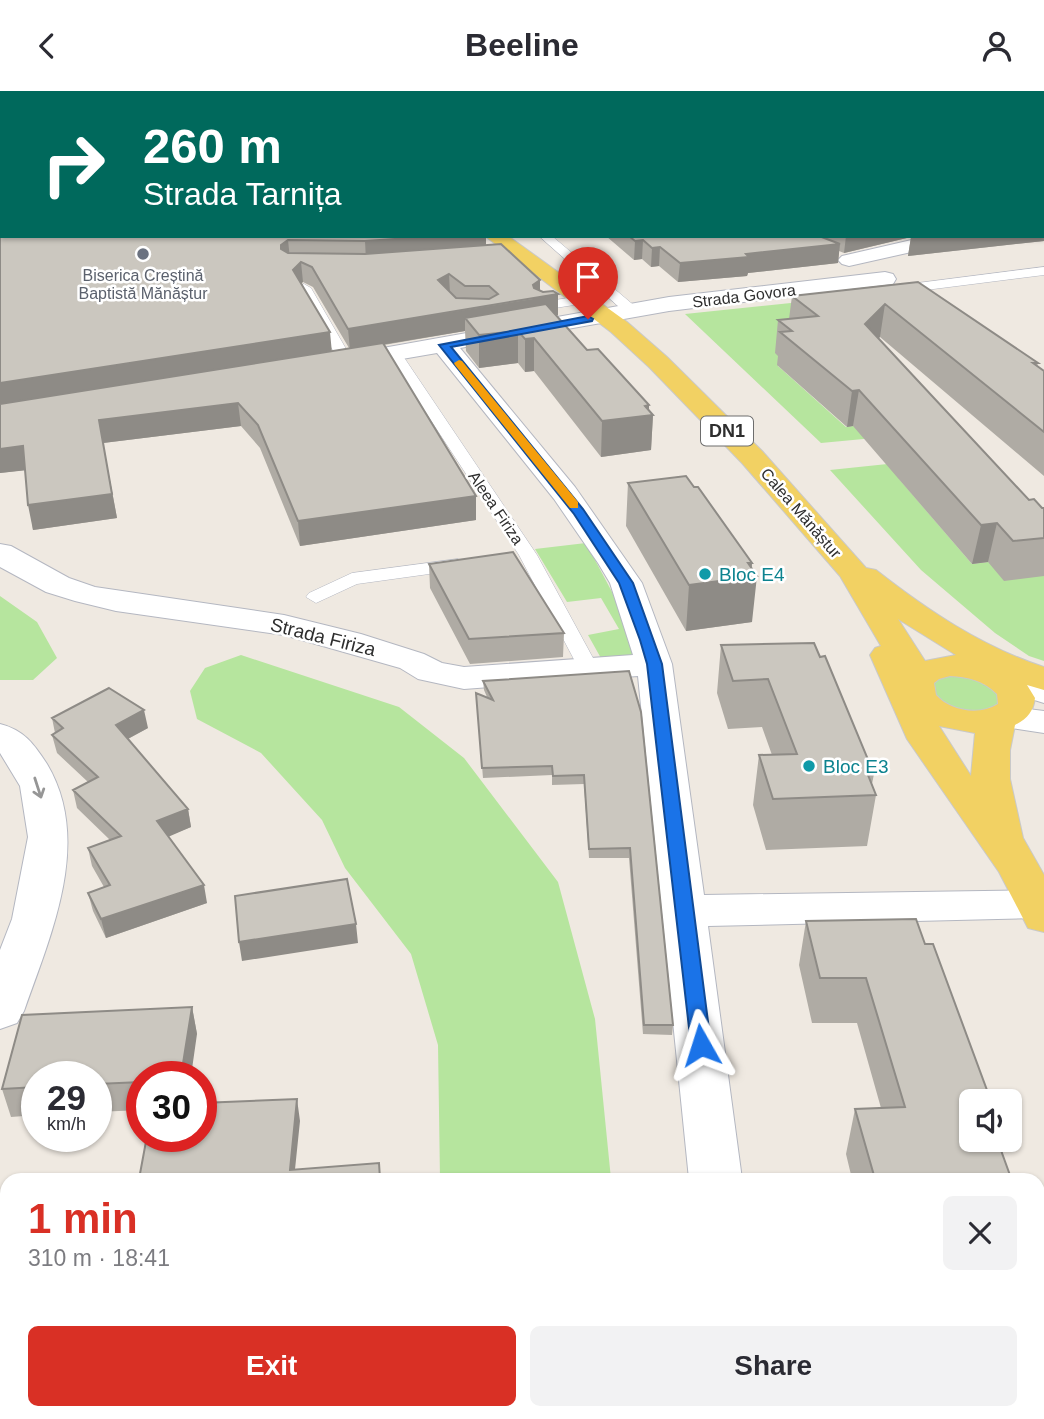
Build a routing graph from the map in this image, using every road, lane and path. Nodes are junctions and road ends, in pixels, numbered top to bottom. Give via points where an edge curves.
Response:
1 (497, 238) edge
2 (547, 238) edge
3 (947, 238) edge
4 (1044, 271) edge
5 (894, 284) junction
6 (304, 288) edge
7 (542, 306) edge
8 (593, 308) junction
9 (935, 308) edge
10 (632, 311) junction
11 (444, 345) junction
12 (394, 353) junction
13 (346, 361) junction
14 (308, 368) edge
15 (0, 553) edge
16 (528, 555) junction
17 (501, 559) edge
18 (474, 563) edge
19 (846, 564) junction
20 (316, 597) dead end
21 (654, 664) junction
22 (589, 669) junction
23 (992, 673) junction
24 (1044, 679) edge
25 (1044, 692) edge
26 (924, 693) junction
27 (1001, 718) junction
28 (1044, 722) edge
29 (0, 735) edge
30 (1026, 882) edge
31 (686, 911) junction
32 (0, 1011) edge
33 (715, 1173) edge

1 - 8 main road, Calea Mănăștur / DN1 via 514,257
2 - 10 lane
3 - 5 street via 843,257
4 - 5 lane
5 - 9 street
5 - 10 street, Strada Govora
6 - 13 lane
7 - 8 lane
8 - 10 street, Strada Govora
8 - 11 street, Strada Govora
8 - 19 main road, Calea Mănăștur / DN1 via 658,362 726,430
11 - 12 street, Strada Govora
11 - 21 street via 565,493 614,563 626,583
12 - 13 street, Strada Govora
12 - 16 lane, Aleea Firiza
13 - 14 street, Strada Govora
15 - 22 street, Strada Firiza via 67,590 124,604 241,617 292,628 412,661 447,676 490,678
16 - 17 lane
16 - 22 lane, Aleea Firiza
18 - 20 lane via 352,579
19 - 23 main road, Calea Mănăștur / DN1 via 916,626
19 - 24 main road via 931,624 999,661
19 - 26 main road, Calea Mănăștur / DN1
19 - 30 main road via 926,739
21 - 22 street, Strada Firiza
21 - 31 street
23 - 25 street
23 - 26 main road via 949,665 933,668
23 - 27 main road, Calea Mănăștur / DN1 via 1011,686 1017,698 1015,709
26 - 27 main road via 962,721
26 - 30 main road, Calea Mănăștur / DN1 via 961,775
27 - 28 street
27 - 30 main road, Calea Mănăștur / DN1 via 988,754 989,777 993,803
29 -> 32 street via 17,747 40,786 49,837 34,919
30 - 31 street
31 - 33 street

